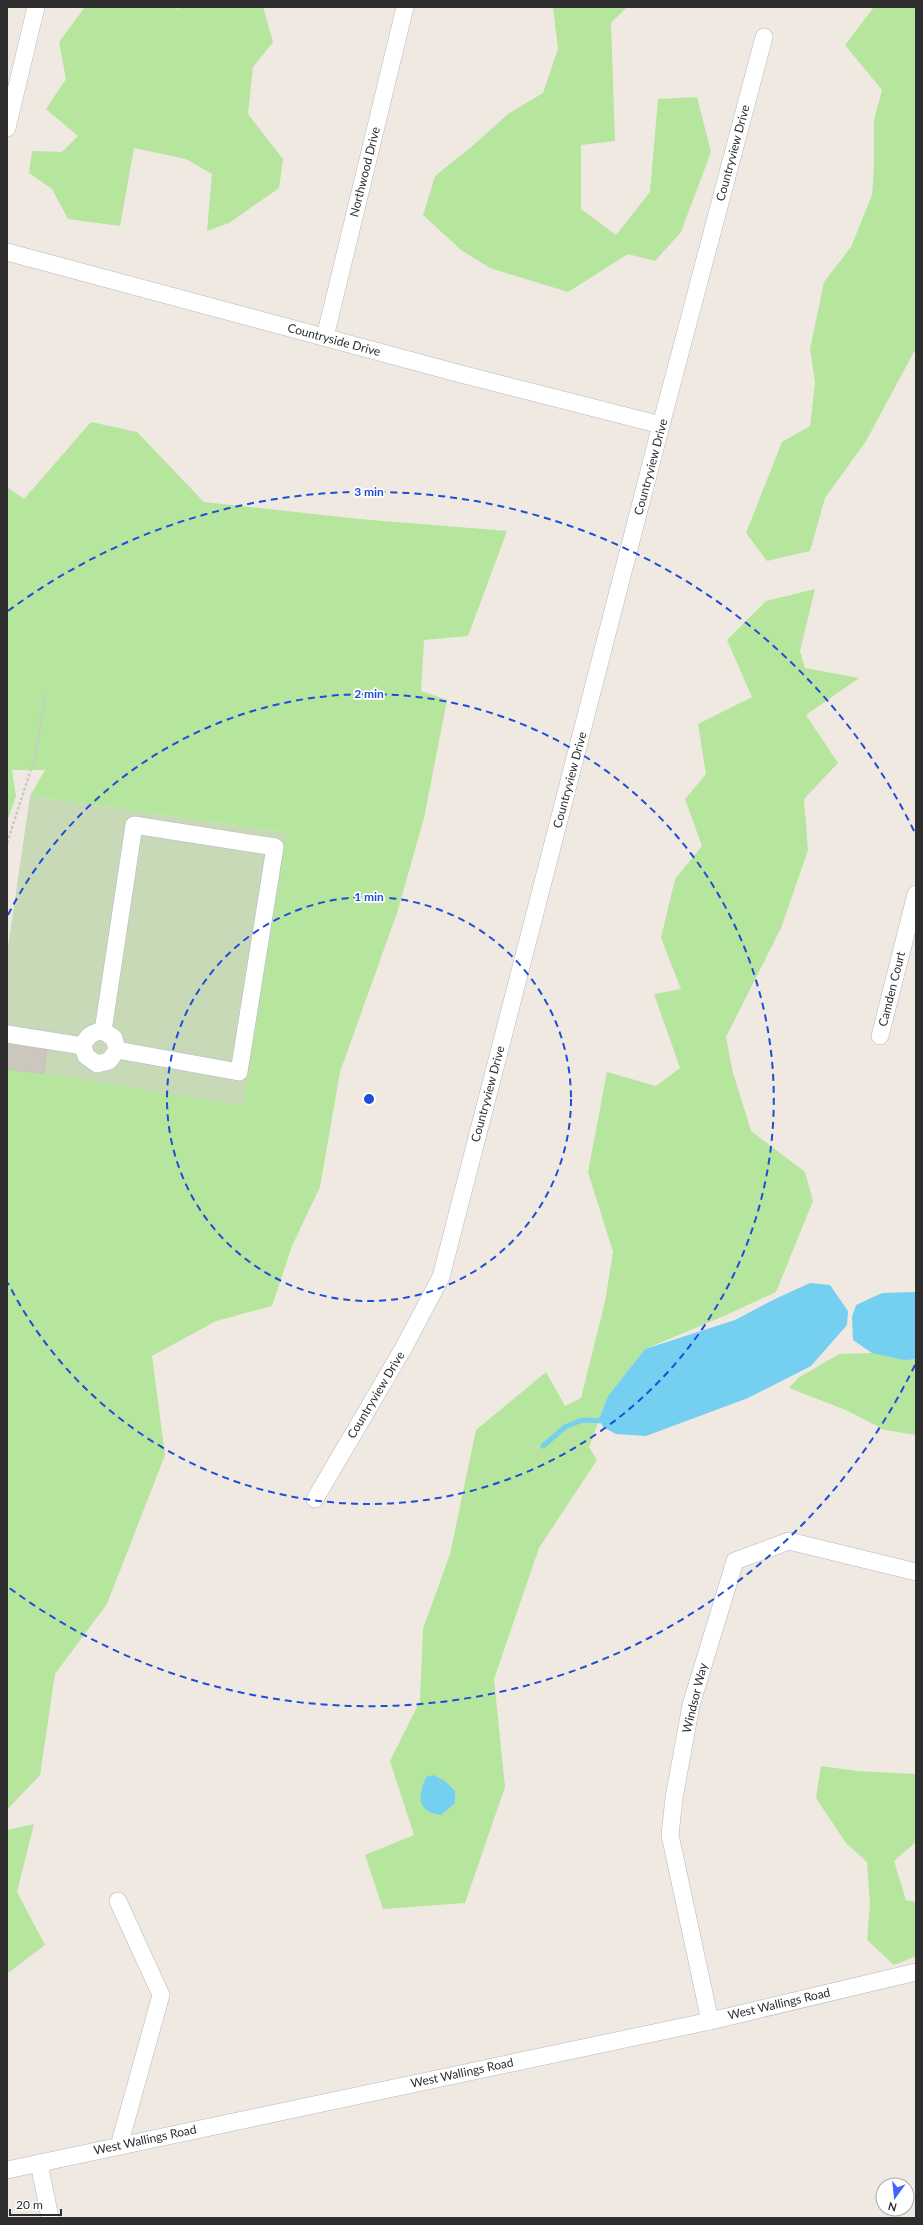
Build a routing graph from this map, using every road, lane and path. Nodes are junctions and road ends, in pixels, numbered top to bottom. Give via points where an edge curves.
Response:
1 (36, 7) edge
2 (405, 7) edge
3 (764, 37) dead end
4 (7, 128) edge
5 (7, 252) edge
6 (325, 338) junction
7 (662, 425) junction
8 (45, 694) dead end
9 (7, 843) edge
10 (916, 894) edge
11 (103, 1031) junction
12 (7, 1034) edge
13 (880, 1036) dead end
14 (83, 1046) junction
15 (117, 1050) junction
16 (315, 1499) dead end
17 (916, 1572) edge
18 (118, 1901) dead end
19 (916, 1972) edge
20 (710, 2021) junction
21 (119, 2146) junction
22 (39, 2163) junction
23 (7, 2170) edge
24 (50, 2218) edge

1 - 4 street
2 - 6 street, Northwood Drive
3 - 7 street, Countryview Drive
5 - 6 street, Countryside Drive
6 - 7 street, Countryside Drive
7 - 16 street, Countryview Drive via 441,1277 403,1349
8 - 9 path via 36,754
10 - 13 street, Camden Court
11 - 14 street via 91,1033
11 - 15 street via 114,1038
11 - 15 street via 134,826 275,847 239,1072
12 - 14 street
14 - 15 street via 86,1056 97,1064 109,1061
17 - 20 street, Windsor Way via 789,1541 735,1561 692,1705 674,1798 670,1835
18 - 21 street via 161,1995
19 - 20 street, West Wallings Road
20 - 21 street, West Wallings Road
21 - 22 street, West Wallings Road
22 - 23 street, West Wallings Road
22 - 24 street

